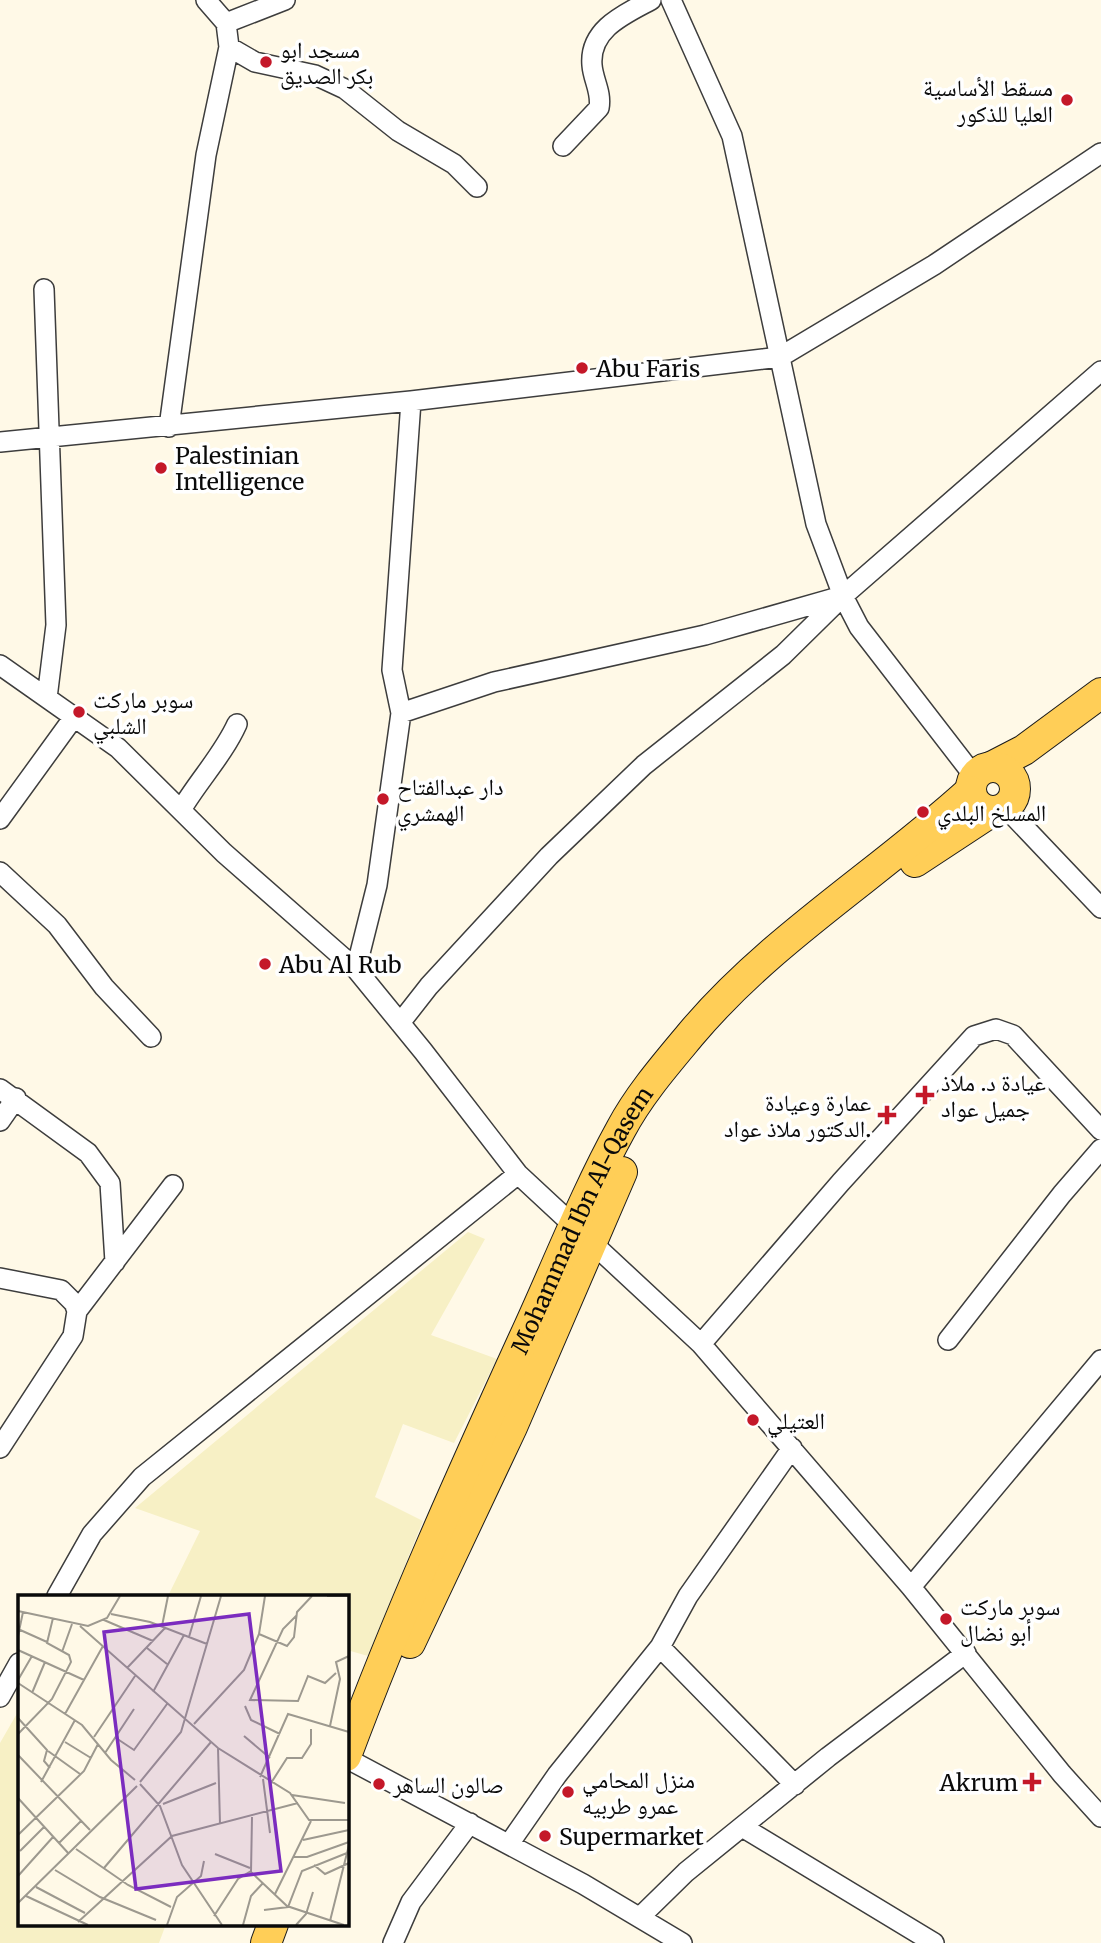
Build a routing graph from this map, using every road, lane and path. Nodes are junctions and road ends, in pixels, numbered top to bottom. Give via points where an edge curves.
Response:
1 (206, 0) edge
2 (285, 0) edge
3 (651, 0) edge
4 (671, 0) edge
5 (226, 23) junction
6 (229, 47) junction
7 (563, 146) dead end
8 (1101, 153) edge
9 (477, 187) dead end
10 (44, 289) dead end
11 (780, 356) junction
12 (1101, 371) edge
13 (411, 401) junction
14 (169, 427) junction
15 (51, 435) junction
16 (0, 442) edge
17 (843, 596) junction
18 (0, 665) edge
19 (1101, 693) edge
20 (47, 698) junction
21 (401, 713) junction
22 (1101, 713) edge
23 (74, 717) junction
24 (237, 724) dead end
25 (992, 791) junction
26 (181, 810) junction
27 (0, 819) edge
28 (0, 872) edge
29 (1101, 908) edge
30 (355, 969) junction
31 (400, 1023) junction
32 (151, 1037) dead end
33 (8, 1093) edge
34 (0, 1121) edge
35 (1101, 1130) edge
36 (1101, 1149) edge
37 (518, 1174) junction
38 (173, 1185) dead end
39 (583, 1235) junction
40 (115, 1262) junction
41 (0, 1278) edge
42 (77, 1311) junction
43 (948, 1340) dead end
44 (701, 1344) junction
45 (1101, 1360) edge
46 (0, 1448) edge
47 (792, 1448) junction
48 (911, 1587) junction
49 (58, 1595) edge
50 (660, 1647) junction
51 (966, 1653) junction
52 (18, 1665) edge
53 (0, 1697) edge
54 (348, 1754) edge
55 (348, 1758) edge
56 (795, 1785) junction
57 (1101, 1817) edge
58 (470, 1823) junction
59 (744, 1828) junction
60 (509, 1844) junction
61 (640, 1917) junction
62 (272, 1926) edge
63 (670, 1940) edge
64 (266, 1943) edge
65 (393, 1943) edge
66 (933, 1943) edge

1 - 5 street
2 - 5 street
3 - 7 street via 611,23 598,39 592,66 599,108
4 - 11 street via 732,136
5 - 6 street
6 - 9 street via 255,62 315,75 345,89 398,131 454,164
6 - 14 street via 206,155
8 - 11 street via 934,265
10 - 15 street
11 - 13 street
11 - 17 street via 816,524
12 - 17 street
13 - 14 street
13 - 21 street via 393,670
14 - 15 street
15 - 16 street
15 - 20 street via 56,625
17 - 21 street via 705,635 494,682
17 - 25 street via 859,627
17 - 31 street via 783,654 644,765 549,856
18 - 20 street
19 - 25 main road, Mohammad Ibn Al-Qasem via 1034,744
20 - 23 street
21 - 30 street via 377,885
22 - 25 main road
23 - 26 street via 118,747
23 - 27 street
24 - 26 street
25 - 29 street
25 - 39 main road, Mohammad Ibn Al-Qasem via 928,853 725,1020 648,1119
26 - 30 street
28 - 32 street via 57,925
30 - 31 street
31 - 37 street
33 - 34 street
33 - 40 street via 88,1153 110,1183
35 - 44 street via 1013,1035 996,1029 974,1036
36 - 43 street
37 - 39 street
37 - 49 street via 142,1477 92,1534
38 - 40 street
39 - 44 street
39 - 54 main road, Mohammad Ibn Al-Qasem via 512,1427 406,1652
40 - 42 street
41 - 42 street via 61,1290
42 - 46 street via 73,1336
44 - 47 street
45 - 48 street
47 - 48 street
47 - 50 street via 688,1595
48 - 51 street
50 - 56 street
50 - 60 street via 557,1775
51 - 56 street
51 - 57 street
52 - 53 street
55 - 58 street
56 - 59 street
58 - 60 street
58 - 65 street via 411,1902
59 - 61 street via 686,1872
59 - 66 street
60 - 61 street
61 - 63 street
62 - 64 main road

